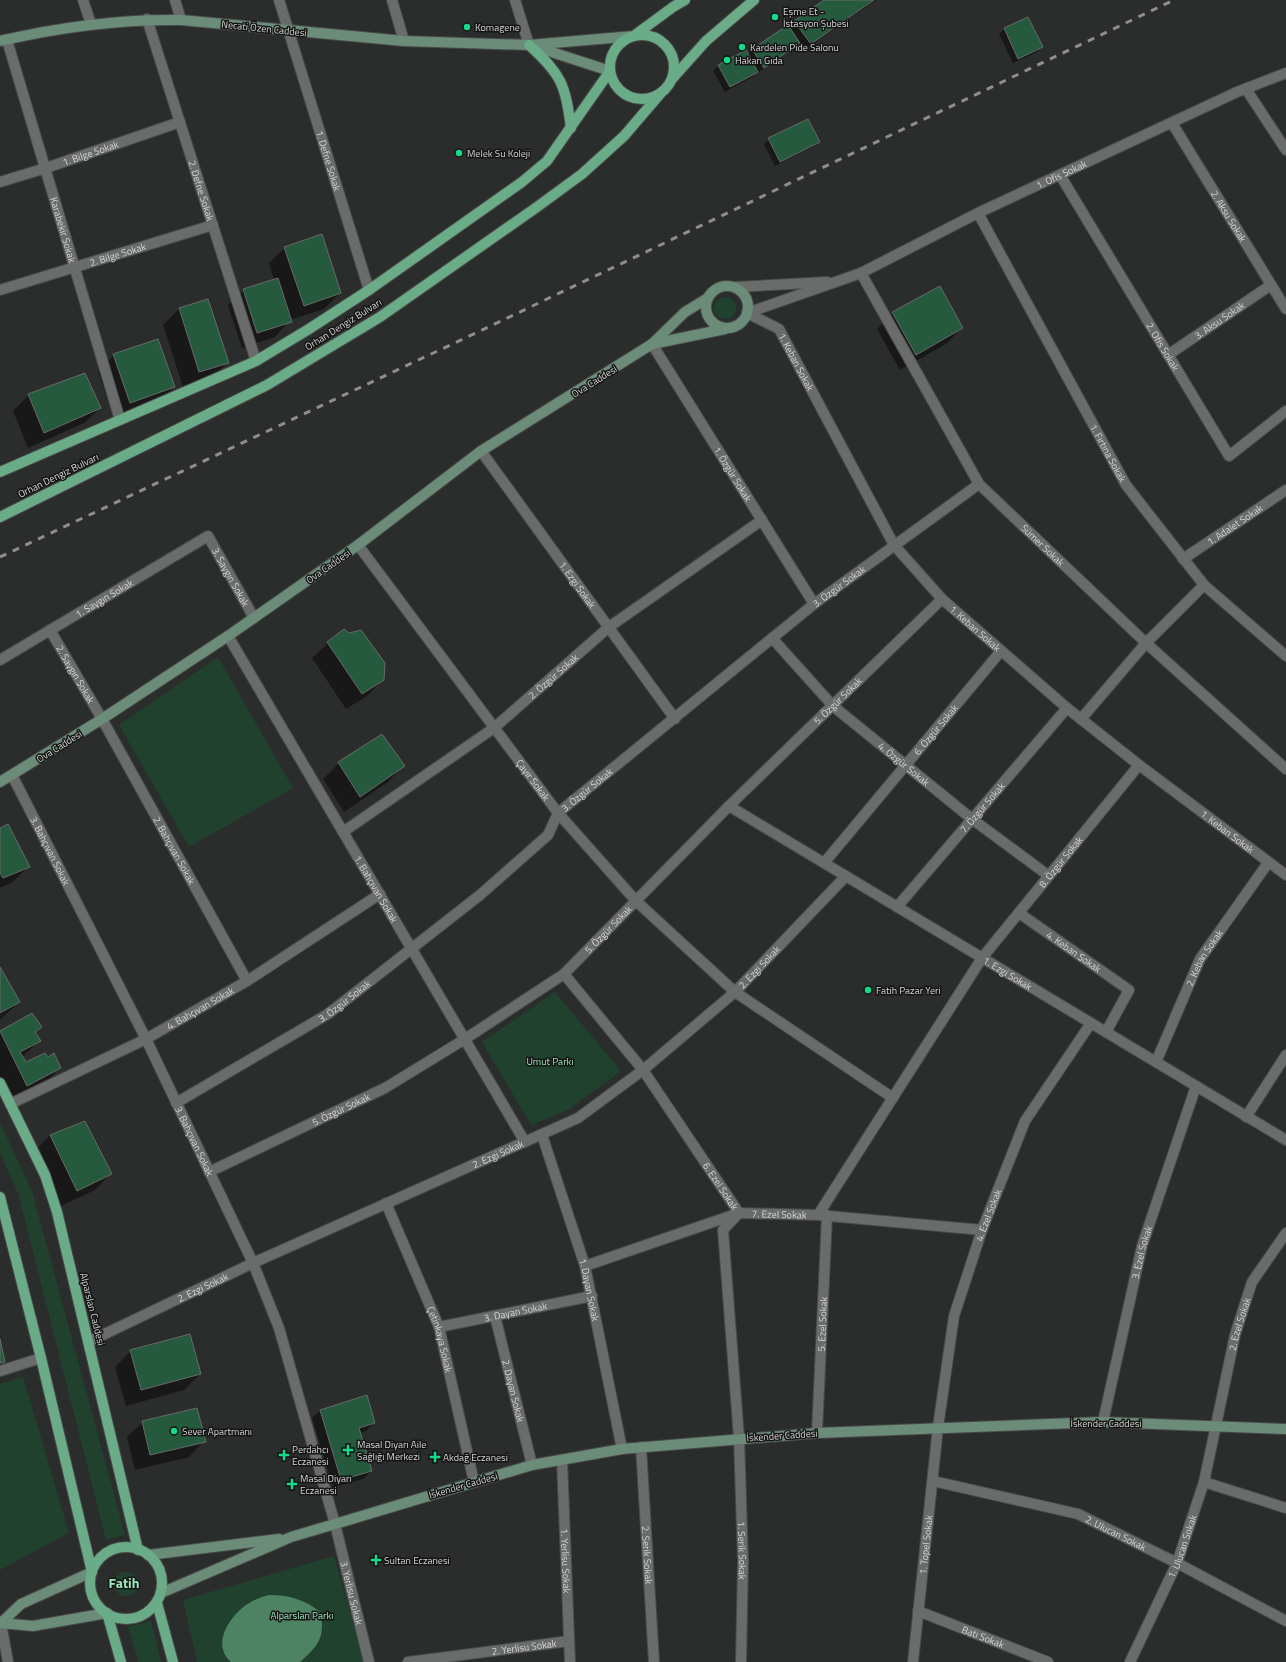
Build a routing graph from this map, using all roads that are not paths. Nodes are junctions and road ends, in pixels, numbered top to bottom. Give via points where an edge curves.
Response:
1 (83, 0) edge
2 (175, 0) edge
3 (279, 0) edge
4 (392, 0) edge
5 (515, 0) edge
6 (686, 0) edge
7 (754, 0) edge
8 (147, 19) junction
9 (181, 20) junction
10 (91, 24) junction
11 (288, 31) junction
12 (634, 36) junction
13 (4, 40) edge
14 (404, 41) junction
15 (529, 45) junction
16 (610, 71) junction
17 (1286, 73) edge
18 (672, 79) junction
19 (1246, 89) junction
20 (660, 94) junction
21 (180, 122) junction
22 (1172, 123) junction
23 (571, 128) junction
24 (1286, 150) edge
25 (46, 168) junction
26 (1060, 175) junction
27 (0, 182) edge
28 (978, 213) junction
29 (213, 225) junction
30 (74, 267) junction
31 (861, 273) junction
32 (839, 281) junction
33 (1271, 285) junction
34 (735, 287) junction
35 (0, 290) edge
36 (369, 290) junction
37 (708, 298) junction
38 (1286, 309) edge
39 (747, 313) junction
40 (730, 328) junction
41 (652, 344) junction
42 (1168, 355) junction
43 (256, 361) junction
44 (1286, 411) edge
45 (120, 420) junction
46 (481, 451) junction
47 (0, 472) edge
48 (979, 484) junction
49 (1286, 490) edge
50 (0, 517) edge
51 (762, 520) junction
52 (208, 536) joint
53 (894, 545) junction
54 (358, 546) junction
55 (1183, 559) junction
56 (1204, 585) junction
57 (942, 599) junction
58 (814, 604) junction
59 (254, 618) junction
60 (609, 627) junction
61 (50, 630) junction
62 (228, 636) junction
63 (772, 638) junction
64 (1146, 643) junction
65 (1001, 651) junction
66 (1286, 656) edge
67 (0, 660) edge
68 (833, 706) junction
69 (1067, 708) junction
70 (102, 719) junction
71 (675, 719) junction
72 (1081, 719) junction
73 (494, 728) junction
74 (905, 765) junction
75 (1139, 765) junction
76 (1286, 768) edge
77 (12, 774) junction
78 (0, 782) edge
79 (729, 806) junction
80 (558, 813) junction
81 (972, 819) junction
82 (343, 832) junction
83 (824, 862) junction
84 (1268, 863) junction
85 (1286, 875) edge
86 (846, 876) junction
87 (1049, 876) junction
88 (380, 894) junction
89 (636, 901) junction
90 (897, 907) junction
91 (1019, 913) junction
92 (412, 949) junction
93 (982, 958) junction
94 (564, 974) junction
95 (247, 981) junction
96 (735, 992) junction
97 (1091, 1023) junction
98 (1106, 1032) junction
99 (146, 1039) junction
100 (465, 1039) junction
101 (1286, 1055) edge
102 (1156, 1062) junction
103 (643, 1070) junction
104 (0, 1083) edge
105 (1196, 1086) junction
106 (893, 1098) junction
107 (176, 1103) junction
108 (10, 1104) junction
109 (1246, 1117) junction
110 (542, 1134) junction
111 (1286, 1140) edge
112 (525, 1142) junction
113 (209, 1172) junction
114 (0, 1197) edge
115 (386, 1203) junction
116 (739, 1213) junction
117 (823, 1215) junction
118 (982, 1230) junction
119 (1286, 1233) edge
120 (253, 1262) junction
121 (585, 1266) junction
122 (592, 1296) junction
123 (495, 1316) junction
124 (439, 1327) junction
125 (88, 1342) junction
126 (41, 1358) junction
127 (0, 1371) edge
128 (1103, 1422) junction
129 (1217, 1425) junction
130 (938, 1428) junction
131 (1286, 1429) edge
132 (817, 1433) junction
133 (739, 1438) junction
134 (641, 1447) junction
135 (622, 1449) junction
136 (562, 1460) junction
137 (532, 1465) junction
138 (932, 1481) junction
139 (474, 1482) junction
140 (1204, 1482) junction
141 (1286, 1508) edge
142 (334, 1524) junction
143 (291, 1537) junction
144 (138, 1550) junction
145 (148, 1555) junction
146 (1177, 1563) junction
147 (92, 1572) junction
148 (161, 1593) junction
149 (157, 1603) junction
150 (918, 1611) junction
151 (106, 1613) junction
152 (1286, 1620) edge
153 (1, 1623) edge
154 (569, 1641) junction
155 (8, 1662) edge
156 (122, 1662) edge
157 (174, 1662) edge
158 (369, 1662) edge
159 (408, 1662) edge
160 (570, 1662) edge
161 (654, 1662) edge
162 (741, 1662) edge
163 (913, 1662) edge
164 (1048, 1662) edge
165 (1130, 1662) edge

1 - 10 street
2 - 9 street
3 - 11 street, 1. Defne Sokak
4 - 14 street
5 - 15 street
6 - 12 main road, Orhan Dengiz Bulvarı
7 - 18 main road, Orhan Dengiz Bulvarı via 706,41
8 - 9 street, Necati Özen Caddesi
8 - 10 street, Necati Özen Caddesi
8 - 21 street, 2. Defne Sokak
9 - 11 street, Necati Özen Caddesi
10 - 13 street, Necati Özen Caddesi
11 - 14 street, Necati Özen Caddesi
11 - 36 street, 1. Defne Sokak
12 - 15 street
12 - 16 main road, Orhan Dengiz Bulvarı via 618,45 610,62
12 - 18 main road via 654,37 669,50 673,59
13 - 25 street, Karabekir Sokak
14 - 15 street, Necati Özen Caddesi
15 - 16 street
15 - 23 main road via 551,65 559,78 568,104
16 - 20 main road via 613,82 628,96 639,99
16 - 23 main road, Orhan Dengiz Bulvarı
17 - 19 street, 1. Ofis Sokak
18 - 20 main road, Orhan Dengiz Bulvarı
19 - 22 street, 1. Ofis Sokak
19 - 24 street
20 - 50 main road, Orhan Dengiz Bulvarı via 624,136 582,174 380,317 267,385
21 - 25 street, 1. Bilge Sokak
21 - 29 street, 2. Defne Sokak
22 - 26 street, 1. Ofis Sokak
22 - 33 street, 2. Aksu Sokak
23 - 36 main road, Orhan Dengiz Bulvarı via 547,161 522,182
25 - 27 street, 1. Bilge Sokak
25 - 30 street, Karabekir Sokak
26 - 28 street, 1. Ofis Sokak
26 - 42 street, 2. Ofis Sokak
28 - 31 street, 1. Ofis Sokak
28 - 55 street, 1. Fırtına Sokak via 1126,485
29 - 30 street, 2. Bilge Sokak
29 - 43 street, 2. Defne Sokak
30 - 35 street, 2. Bilge Sokak
30 - 45 street, Karabekir Sokak
31 - 32 street, 1. Ofis Sokak
31 - 48 street, Sümer Sokak
32 - 34 street
32 - 39 street, 1. Ofis Sokak
33 - 38 street, 2. Aksu Sokak
33 - 42 street, 3. Aksu Sokak
34 - 37 street via 718,288
34 - 39 street via 746,298
36 - 43 main road, Orhan Dengiz Bulvarı
37 - 40 street via 706,311 712,322 717,326
37 - 41 street via 685,312
39 - 40 street via 742,322
39 - 53 street, 1. Keban Sokak via 778,329
40 - 41 street
41 - 46 street, Ova Caddesi
41 - 51 street, 1. Özgür Sokak
42 - 44 street, 2. Ofis Sokak via 1229,456
43 - 45 main road, Orhan Dengiz Bulvarı
45 - 47 main road, Orhan Dengiz Bulvarı
46 - 54 street, Ova Caddesi
46 - 60 street, 1. Ezgi Sokak
48 - 53 street, 3. Özgür Sokak
48 - 64 street, Sümer Sokak
49 - 55 street, 1. Adalet Sokak
51 - 58 street, 1. Özgür Sokak
51 - 60 street, 2. Özgür Sokak
52 - 59 street, 3. Saygın Sokak
52 - 61 street, 1. Saygın Sokak
53 - 57 street, 1. Keban Sokak
53 - 58 street, 3. Özgür Sokak
54 - 59 street, Ova Caddesi
54 - 73 street, Çayır Sokak
55 - 56 street, 1. Fırtına Sokak
56 - 64 street
56 - 66 street, 1. Fırtına Sokak
57 - 65 street, 1. Keban Sokak
57 - 68 street, 5. Özgür Sokak
58 - 63 street, 3. Özgür Sokak
59 - 62 street, Ova Caddesi
60 - 71 street, 1. Ezgi Sokak
60 - 73 street, 2. Özgür Sokak
61 - 67 street, 1. Saygın Sokak
61 - 70 street, 2. Saygın Sokak
62 - 70 street, Ova Caddesi
62 - 82 street, 1. Bahçıvan Sokak
63 - 68 street, 4. Özgür Sokak
63 - 71 street, 3. Özgür Sokak
64 - 72 street
64 - 76 street, Sümer Sokak
65 - 69 street, 1. Keban Sokak
65 - 74 street, 6. Özgür Sokak
68 - 74 street, 4. Özgür Sokak
68 - 79 street, 5. Özgür Sokak
69 - 72 street, 1. Keban Sokak
69 - 81 street, 7. Özgür Sokak
70 - 77 street, Ova Caddesi
70 - 95 street, 2. Bahçıvan Sokak
71 - 80 street, 3. Özgür Sokak
72 - 75 street, 1. Keban Sokak
73 - 80 street, Çayır Sokak
73 - 82 street, 2. Özgür Sokak
74 - 81 street, 4. Özgür Sokak
74 - 83 street, 6. Özgür Sokak
75 - 84 street, 1. Keban Sokak
75 - 87 street, 8. Özgür Sokak
77 - 78 street, Ova Caddesi
77 - 99 street, 3. Bahçıvan Sokak
79 - 83 street, 1. Ezgi Sokak
79 - 89 street, 5. Özgür Sokak
80 - 89 street, Çayır Sokak
80 - 92 street, 3. Özgür Sokak via 548,835
81 - 87 street, 4. Özgür Sokak
81 - 90 street, 7. Özgür Sokak
82 - 88 street, 1. Bahçıvan Sokak
83 - 86 street, 1. Ezgi Sokak
84 - 85 street, 1. Keban Sokak
84 - 102 street, 2. Keban Sokak via 1200,959
86 - 90 street, 1. Ezgi Sokak
86 - 96 street, 2. Ezgi Sokak
87 - 91 street, 8. Özgür Sokak
88 - 92 street, 1. Bahçıvan Sokak
88 - 95 street, 4. Bahçıvan Sokak
89 - 94 street, 5. Özgür Sokak
89 - 96 street, Çayır Sokak
90 - 93 street, 1. Ezgi Sokak
91 - 93 street, 8. Özgür Sokak
91 - 98 street, 4. Keban Sokak via 1129,990
92 - 100 street, 1. Bahçıvan Sokak
92 - 107 street, 3. Özgür Sokak via 328,1014
93 - 97 street, 1. Ezgi Sokak
93 - 106 street, 8. Özgür Sokak
94 - 100 street, 5. Özgür Sokak
94 - 103 street, 6. Ezel Sokak
95 - 99 street, 4. Bahçıvan Sokak
96 - 103 street, 2. Ezgi Sokak
96 - 106 street, Çayır Sokak
97 - 98 street, 1. Ezgi Sokak
97 - 118 street, 4. Ezel Sokak via 1025,1121
98 - 102 street, 1. Ezgi Sokak
99 - 107 street, 3. Bahçıvan Sokak
99 - 108 street, 4. Bahçıvan Sokak
100 - 112 street, 1. Bahçıvan Sokak
100 - 113 street, 5. Özgür Sokak via 385,1088
101 - 109 street
102 - 105 street, 1. Ezgi Sokak
103 - 110 street, 2. Ezgi Sokak via 578,1118
103 - 116 street, 6. Ezel Sokak
104 - 108 main road, Alparslan Caddesi
105 - 109 street, 1. Ezgi Sokak
105 - 128 street, 3. Ezel Sokak via 1142,1246
106 - 117 street, 8. Özgür Sokak
107 - 113 street, 3. Bahçıvan Sokak
108 - 125 main road, Alparslan Caddesi via 45,1175 57,1212
109 - 111 street, 1. Ezgi Sokak
110 - 112 street, 2. Ezgi Sokak
110 - 121 street, 1. Dayan Sokak
112 - 115 street, 2. Ezgi Sokak
113 - 120 street, 3. Bahçıvan Sokak
114 - 126 main road
115 - 120 street, 2. Ezgi Sokak
115 - 124 street, Çetinkaya Sokak
116 - 117 street, 7. Ezel Sokak
116 - 121 street, 7. Ezel Sokak
116 - 133 street, 6. Ezel Sokak via 724,1230
117 - 118 street, 7. Ezel Sokak
117 - 132 street, 5. Ezel Sokak
118 - 130 street, 4. Ezel Sokak via 954,1316
119 - 129 street, 2. Ezel Sokak via 1252,1282 1235,1335
120 - 125 street, 2. Ezgi Sokak
120 - 142 street, 3. Bahçıvan Sokak via 279,1328
121 - 122 street, 1. Dayan Sokak
122 - 123 street, 3. Dayan Sokak
122 - 135 street, 1. Dayan Sokak
123 - 124 street, 3. Dayan Sokak
123 - 137 street, 2. Dayan Sokak
124 - 139 street, Çetinkaya Sokak
125 - 144 main road, Alparslan Caddesi
126 - 127 street
126 - 147 main road
128 - 129 street, İskender Caddesi
128 - 130 street, İskender Caddesi
129 - 131 street, İskender Caddesi
129 - 140 street, 1. Ulucan Sokak
130 - 132 street, İskender Caddesi
130 - 138 street, 1. Topel Sokak
132 - 133 street, İskender Caddesi
133 - 134 street, İskender Caddesi
133 - 162 street, 1. Serik Sokak via 743,1561
134 - 135 street, İskender Caddesi
134 - 161 street, 2. Serik Sokak
135 - 136 street, İskender Caddesi
136 - 137 street, İskender Caddesi
136 - 154 street, 1. Yerlisu Sokak
137 - 139 street, İskender Caddesi
138 - 146 street, 2. Ulucan Sokak via 1078,1514
138 - 150 street, 1. Topel Sokak
139 - 142 street, İskender Caddesi
140 - 141 street
140 - 146 street, 1. Ulucan Sokak
142 - 143 street, İskender Caddesi
142 - 158 street, 3. Yerlisu Sokak
143 - 145 street
143 - 148 street
144 - 145 main road
144 - 147 main road via 117,1549 106,1553
145 - 148 main road via 156,1562 160,1572
146 - 152 street, 2. Ulucan Sokak
146 - 165 street, 1. Ulucan Sokak
147 - 151 main road via 92,1595 98,1606
147 - 153 street via 21,1604
148 - 149 main road
149 - 151 main road via 140,1617 117,1618
149 - 157 main road
150 - 163 street, 1. Topel Sokak
150 - 164 street, Batı Sokak
151 - 153 street via 33,1626
151 - 156 main road
153 - 155 street
154 - 159 street, 2. Yerlisu Sokak
154 - 160 street, 1. Yerlisu Sokak

